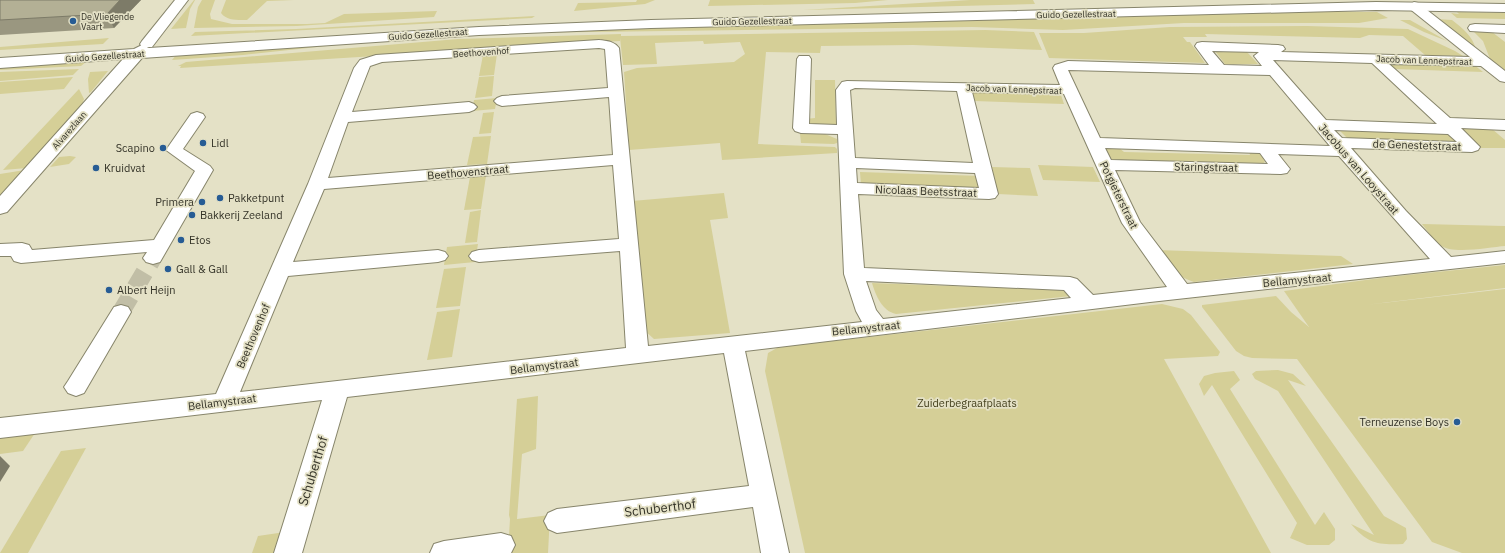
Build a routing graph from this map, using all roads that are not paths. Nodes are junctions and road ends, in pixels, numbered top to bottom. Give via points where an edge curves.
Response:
1 (182, 0) edge
2 (1345, 0) edge
3 (1401, 2) edge
4 (1505, 2) edge
5 (1505, 8) edge
6 (1475, 28) dead end
7 (1505, 29) edge
8 (143, 49) junction
9 (0, 53) edge
10 (1472, 53) junction
11 (804, 59) dead end
12 (1371, 59) junction
13 (1483, 62) junction
14 (0, 63) edge
15 (1219, 69) junction
16 (1274, 71) junction
17 (1505, 78) edge
18 (963, 87) junction
19 (1070, 90) junction
20 (616, 92) junction
21 (502, 101) dead end
22 (469, 107) dead end
23 (197, 117) dead end
24 (342, 118) junction
25 (1320, 125) junction
26 (1498, 125) edge
27 (1450, 126) junction
28 (845, 130) junction
29 (1094, 143) junction
30 (1340, 147) junction
31 (1264, 148) junction
32 (620, 159) junction
33 (848, 163) junction
34 (1105, 165) junction
35 (983, 168) junction
36 (317, 184) junction
37 (850, 188) junction
38 (0, 208) edge
39 (628, 244) junction
40 (0, 250) edge
41 (438, 256) dead end
42 (480, 256) dead end
43 (1505, 257) edge
44 (1447, 264) junction
45 (281, 270) junction
46 (854, 274) junction
47 (1181, 291) junction
48 (1088, 303) junction
49 (121, 312) tunnel mouth
50 (877, 327) junction
51 (733, 344) junction
52 (638, 355) junction
53 (76, 387) dead end
54 (337, 390) junction
55 (224, 402) junction
56 (0, 428) edge
57 (763, 495) junction
58 (557, 521) dead end
59 (501, 545) dead end
60 (288, 553) edge
61 (444, 553) edge
62 (775, 553) edge

1 - 8 street
2 - 8 main road, Guido Gezellestraat via 615,17 356,29
3 - 4 main road, Guido Gezellestraat
3 - 5 main road, Guido Gezellestraat
3 - 8 main road, Guido Gezellestraat via 651,24
3 - 10 street
3 - 10 street via 1449,41
6 - 7 street
8 - 9 main road, Guido Gezellestraat
8 - 14 main road, Guido Gezellestraat
8 - 38 main road, Alvarezlaan
10 - 13 street
11 - 28 street via 800,128
12 - 13 street, Jacob van Lennepstraat
12 - 15 street, Jacob van Lennepstraat via 1354,51 1202,46
12 - 16 street, Jacob van Lennepstraat via 1262,56
12 - 27 street, de Genestetstraat
13 - 17 street
15 - 16 street, Jacob van Lennepstraat
15 - 19 street, Jacob van Lennepstraat via 1068,65 1060,68
16 - 25 street, Jacobus van Looystraat
18 - 19 street, Jacob van Lennepstraat
18 - 28 street, Jacob van Lennepstraat via 855,84 847,86 843,90
18 - 35 street, Nicolaas Beetsstraat
19 - 29 street, Potgieterstraat
20 - 21 street
20 - 24 street, Beethovenhof via 612,48 604,44 381,58 362,66
20 - 32 street, Beethovenhof
22 - 24 street
23 - 40 street via 174,150 204,170 157,251 21,257 22,249
24 - 36 street, Beethovenhof
25 - 27 street, de Genestetstraat
25 - 30 street, Jacobus van Looystraat
26 - 27 street, de Genestetstraat
27 - 30 street, de Genestetstraat via 1472,147
28 - 33 street
29 - 31 street, Staringstraat
29 - 34 street, Potgieterstraat
30 - 31 street, Staringstraat
30 - 44 street, Jacobus van Looystraat via 1434,253
31 - 34 street, Staringstraat via 1281,169
32 - 36 street, Beethovenstraat
32 - 39 street, Beethovenhof
33 - 35 street
33 - 37 street
34 - 47 street, Potgieterstraat via 1131,223
35 - 37 street, Nicolaas Beetsstraat via 989,194
36 - 45 street, Beethovenhof
37 - 46 street
39 - 42 street
39 - 52 street, Beethovenhof
41 - 45 street
43 - 44 street, Bellamystraat
44 - 47 street, Bellamystraat
45 - 55 street, Beethovenhof
46 - 48 street via 1070,284
46 - 50 street via 866,311
47 - 48 street, Bellamystraat
48 - 50 street, Bellamystraat
49 - 53 street
50 - 51 street, Bellamystraat
51 - 52 street, Bellamystraat
51 - 57 street
52 - 54 street, Bellamystraat
54 - 55 street, Bellamystraat
54 - 60 street, Schuberthof
55 - 56 street, Bellamystraat
57 - 58 street, Schuberthof
57 - 62 street
59 - 61 street

